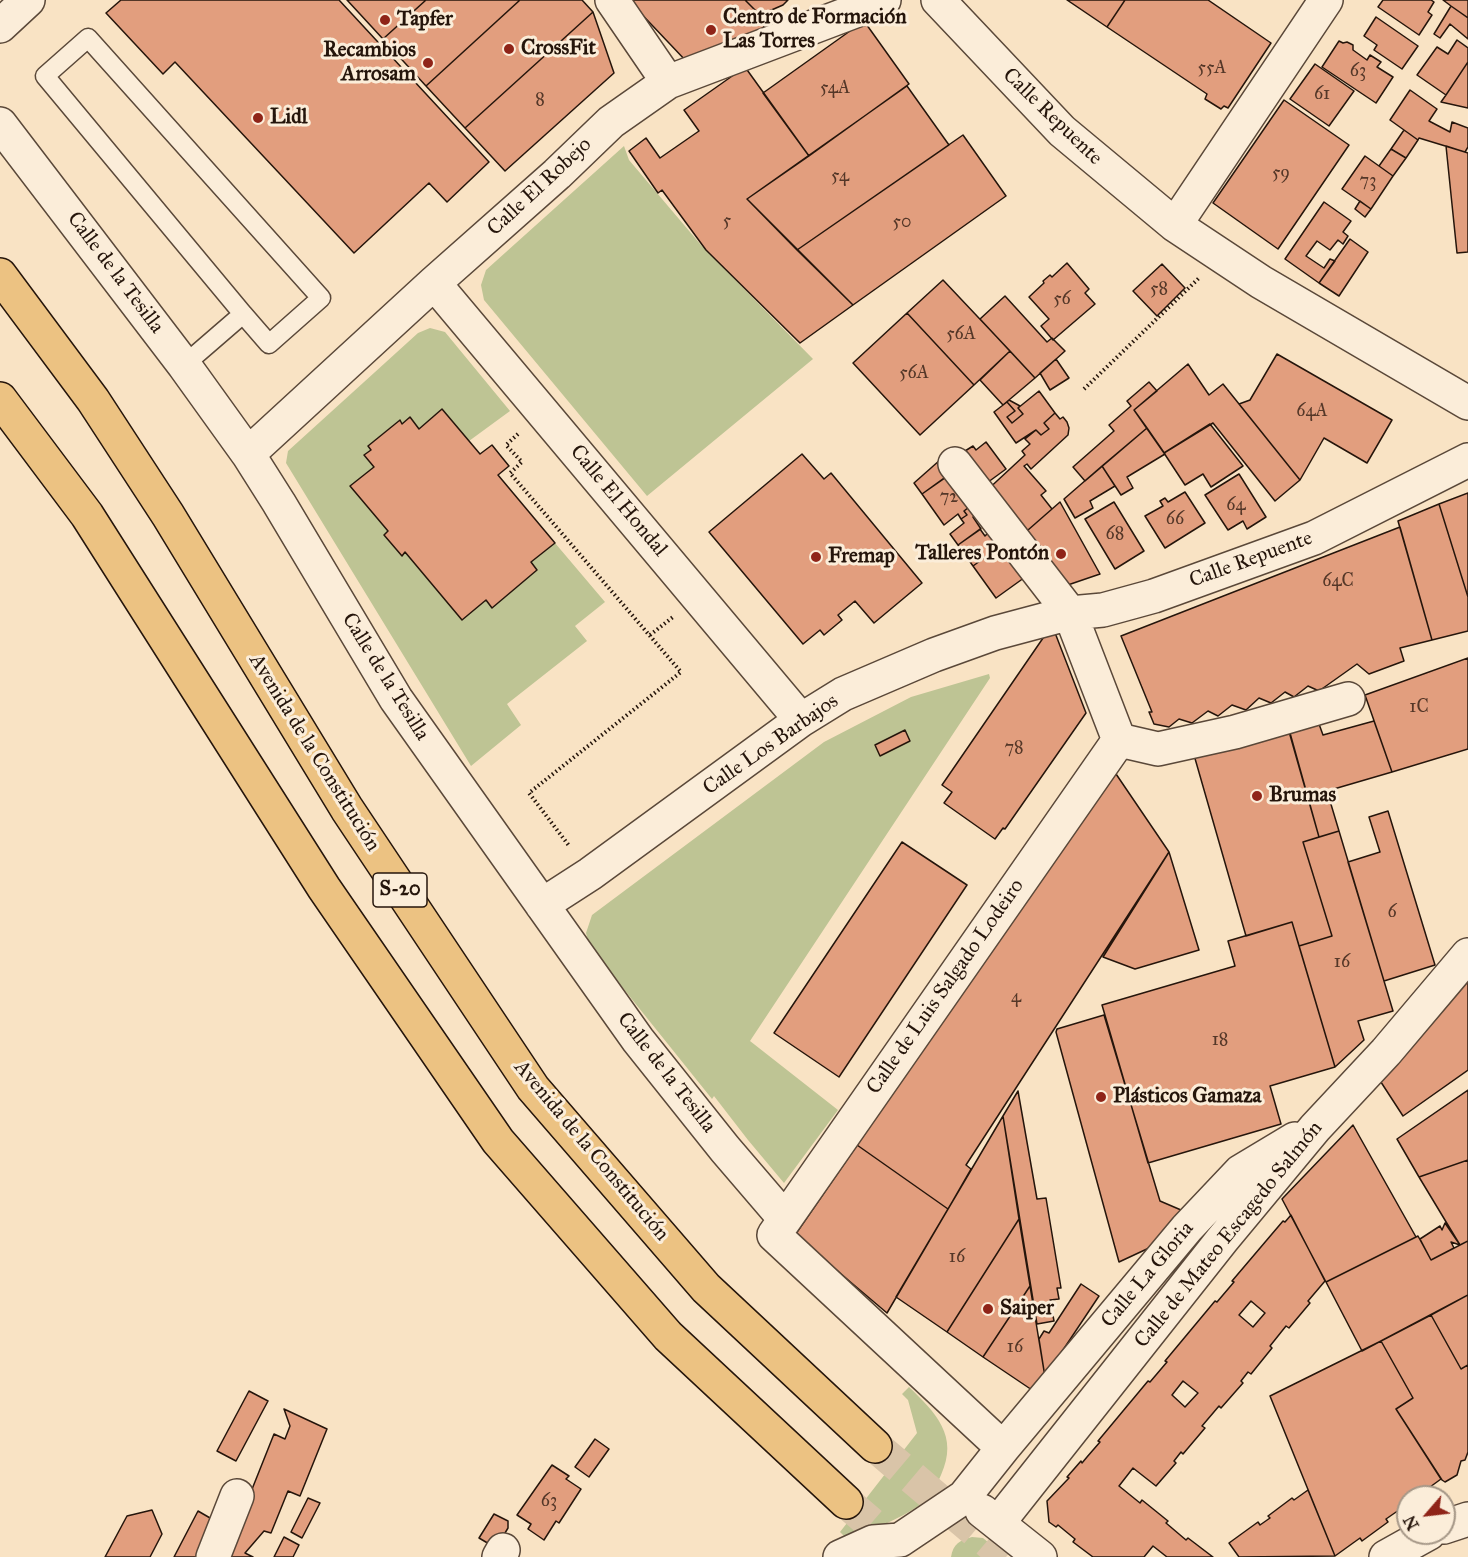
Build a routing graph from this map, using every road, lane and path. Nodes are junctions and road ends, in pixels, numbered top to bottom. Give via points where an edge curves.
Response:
1 (28, 0) edge
2 (612, 0) edge
3 (884, 0) edge
4 (938, 0) edge
5 (1326, 0) edge
6 (0, 26) edge
7 (668, 82) junction
8 (0, 124) edge
9 (1175, 225) junction
10 (1221, 257) junction
11 (0, 275) edge
12 (434, 283) junction
13 (243, 314) junction
14 (184, 365) junction
15 (1084, 389) dead end
16 (0, 399) edge
17 (1468, 403) edge
18 (543, 411) junction
19 (248, 454) junction
20 (1468, 460) edge
21 (955, 464) dead end
22 (1070, 613) junction
23 (1021, 626) joint
24 (1348, 699) dead end
25 (801, 720) junction
26 (1119, 740) junction
27 (590, 873) junction
28 (542, 905) junction
29 (1468, 955) edge
30 (1315, 1128) junction
31 (780, 1227) junction
32 (875, 1446) tunnel mouth
33 (1003, 1448) junction
34 (237, 1496) dead end
35 (964, 1497) junction
36 (846, 1502) tunnel mouth
37 (998, 1523) junction
38 (1405, 1545) edge
39 (911, 1549) edge
40 (213, 1557) edge
41 (840, 1557) edge
42 (1040, 1557) edge
43 (1386, 1557) edge

1 - 6 street
2 - 7 street
3 - 7 street, Calle El Robejo
4 - 9 street, Calle Repuente via 1062,131
5 - 9 street
7 - 12 street, Calle El Robejo via 610,122
8 - 14 street, Calle de la Tesilla
9 - 10 street, Calle Repuente
10 - 15 path
10 - 17 street, Calle Repuente
11 - 32 highway, Avenida de la Constitución / S-20 via 93,400 168,515 347,810 533,1088 706,1288
12 - 18 street, Calle El Hondal
12 - 19 street, Calle El Robejo
13 - 13 lane via 269,344 321,298 88,38 45,76
13 - 14 lane
14 - 19 street, Calle de la Tesilla
16 - 36 highway, S-20 via 87,515 324,888 498,1141 668,1336
18 - 25 street, Calle El Hondal
18 - 27 path via 506,445 522,462 510,473 681,672 530,793
19 - 28 street, Calle de la Tesilla via 396,699
20 - 22 street, Calle Repuente via 1314,538 1154,596 1103,610
21 - 22 street
22 - 23 street, Calle Repuente
22 - 26 street
23 - 25 street, Calle Los Barbajos via 890,673 843,694
24 - 26 street via 1235,732 1158,749
25 - 27 street, Calle Los Barbajos
26 - 31 street, Calle de Luis Salgado Lodeiro
27 - 28 street, Calle Los Barbajos
28 - 31 street, Calle de la Tesilla via 638,1041 725,1149
29 - 30 street, Calle de Mateo Escagedo Salmón
30 - 33 street, Calle La Gloria via 1240,1172 1186,1228
30 - 37 street, Calle de Mateo Escagedo Salmón
31 - 33 street, Calle de la Tesilla
33 - 35 street
34 - 40 street
35 - 37 street
35 - 39 street
37 - 42 street
38 - 43 street
39 - 41 street via 873,1542

